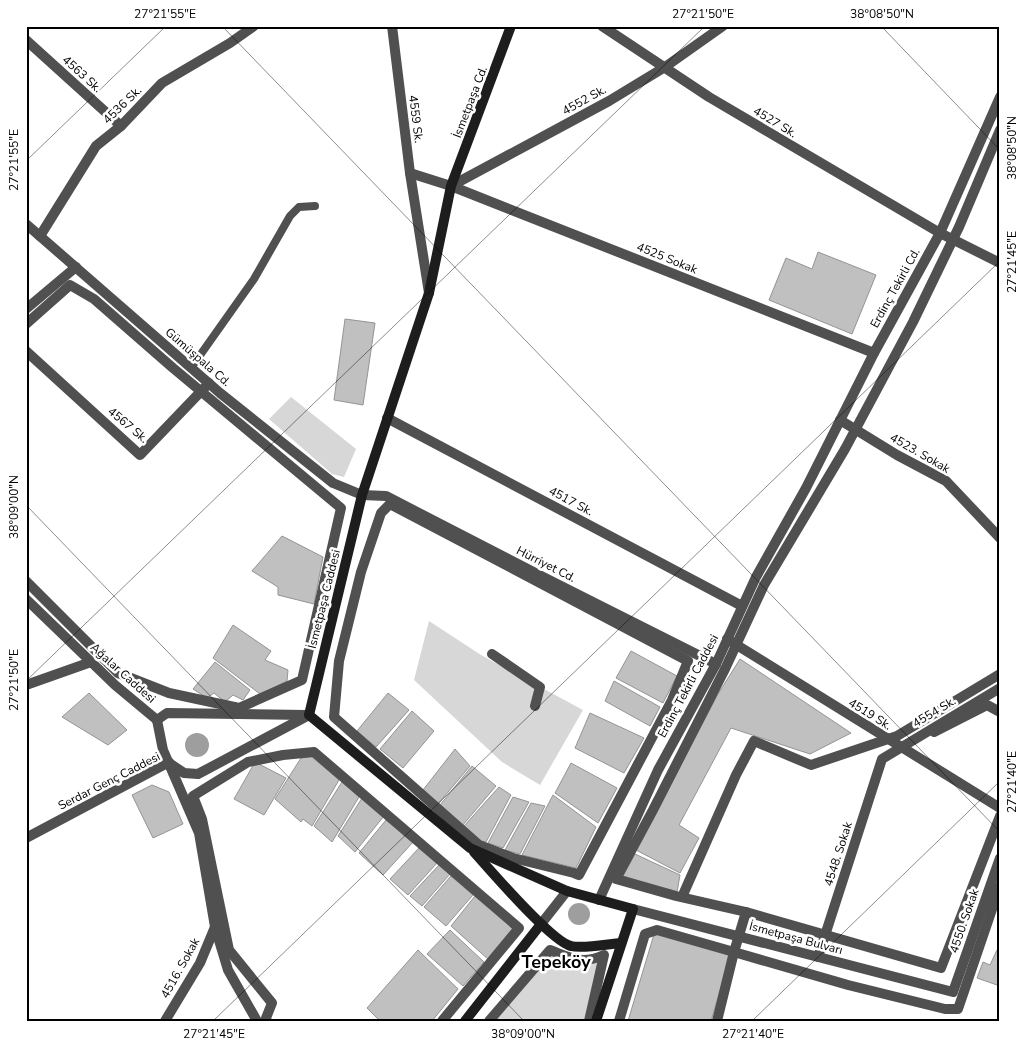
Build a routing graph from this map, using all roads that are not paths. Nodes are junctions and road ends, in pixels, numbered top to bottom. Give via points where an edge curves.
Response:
1 (254, 26) edge
2 (392, 26) edge
3 (511, 26) edge
4 (602, 26) edge
5 (723, 26) edge
6 (26, 40) edge
7 (665, 68) junction
8 (1000, 97) edge
9 (121, 126) junction
10 (1000, 130) edge
11 (410, 173) junction
12 (451, 186) junction
13 (315, 206) dead end
14 (26, 224) edge
15 (940, 233) junction
16 (40, 236) junction
17 (953, 240) junction
18 (1000, 263) edge
19 (76, 267) junction
20 (429, 293) junction
21 (26, 309) edge
22 (26, 324) edge
23 (26, 351) edge
24 (874, 353) junction
25 (191, 368) junction
26 (209, 383) junction
27 (202, 391) junction
28 (387, 418) junction
29 (840, 420) junction
30 (856, 430) junction
31 (806, 488) joint
32 (362, 495) junction
33 (1000, 538) edge
34 (26, 581) edge
35 (26, 599) edge
36 (742, 606) junction
37 (732, 642) junction
38 (492, 654) dead end
39 (91, 662) junction
40 (716, 664) junction
41 (1000, 674) edge
42 (26, 685) edge
43 (1000, 688) edge
44 (535, 706) dead end
45 (1000, 712) edge
46 (309, 715) junction
47 (157, 720) junction
48 (904, 732) junction
49 (886, 739) junction
50 (910, 741) junction
51 (900, 748) junction
52 (882, 759) joint
53 (168, 762) junction
54 (1000, 808) edge
55 (1000, 816) edge
56 (26, 838) edge
57 (470, 848) junction
58 (1000, 858) edge
59 (574, 872) joint
60 (1000, 886) edge
61 (567, 891) junction
62 (682, 898) junction
63 (599, 900) junction
64 (633, 908) junction
65 (746, 912) junction
66 (541, 924) junction
67 (215, 927) junction
68 (825, 935) junction
69 (738, 936) junction
70 (621, 943) junction
71 (734, 952) junction
72 (818, 957) junction
73 (953, 992) joint
74 (165, 1021) edge
75 (257, 1021) edge
76 (267, 1021) edge
77 (442, 1021) edge
78 (465, 1021) edge
79 (489, 1021) edge
80 (589, 1021) edge
81 (596, 1021) edge
82 (620, 1021) edge
83 (717, 1021) edge

1 - 9 street, 4536 Sk. via 162,83
2 - 11 street, 4559 Sk.
3 - 12 main road, İsmetpaşa Cd.
4 - 7 street, 4527 Sk.
5 - 7 street, 4552 Sk.
6 - 9 street, 4563 Sk.
7 - 12 street, 4552 Sk.
7 - 15 street, 4527 Sk.
8 - 15 street, Erdinç Tekirli Cd.
9 - 16 street, 4536 Sk. via 96,146
10 - 17 street
11 - 12 street
11 - 20 street, 4559 Sk.
12 - 20 main road, İsmetpaşa Caddesi
12 - 24 street, 4525 Sokak
13 - 25 lane via 299,207 290,216 254,279
14 - 16 street, Gümüşpala Cd.
15 - 17 street, 4527 Sk.
15 - 24 street, Erdinç Tekirli Cd.
16 - 19 street, Gümüşpala Cd.
17 - 18 street, 4527 Sk.
17 - 30 street
19 - 21 street
19 - 25 street, Gümüşpala Cd.
20 - 28 main road, İsmetpaşa Caddesi
22 - 27 street via 70,285 94,299
23 - 27 street, 4567 Sk. via 140,455
24 - 29 street, Erdinç Tekirli Cd.
25 - 26 street, Gümüşpala Cd.
26 - 27 street, 4567 Sk.
26 - 32 street, Gümüşpala Cd. via 333,483
27 - 34 street via 341,508 302,680 239,708 169,693 118,673
28 - 32 main road, İsmetpaşa Caddesi
28 - 36 street, 4517 Sk.
29 - 30 street, 4523. Sokak
29 - 31 street, Erdinç Tekirli Cd.
30 - 33 street, 4523. Sokak via 946,481
30 - 37 street
31 - 36 street, Erdinç Tekirli Caddesi
32 - 40 street, Hürriyet Cd. via 386,496
32 - 46 main road, İsmetpaşa Caddesi
35 - 39 street, Ağalar Caddesi
36 - 37 street, Erdinç Tekirli Caddesi
37 - 40 street, Erdinç Tekirli Caddesi
37 - 49 street, 4519 Sk.
37 - 62 street via 653,810 616,879
38 - 44 street via 540,686
39 - 42 street
39 - 47 street, Ağalar Caddesi
40 - 63 street, Erdinç Tekirli Caddesi via 658,770
41 - 48 street
43 - 50 street, 4554 Sk.
45 - 50 street via 987,705 912,744
46 - 47 street, Ağalar Caddesi via 167,713
46 - 53 street, Serdar Genç Caddesi via 198,774 184,773
46 - 57 main road
47 - 53 street
48 - 49 street
48 - 50 street
49 - 51 street, 4519 Sk.
49 - 62 street via 810,765 754,741
50 - 51 street, 4554 Sk.
51 - 52 street, 4554 Sk.
51 - 54 street, 4519 Sk.
52 - 68 street, 4548. Sokak
53 - 56 street, Serdar Genç Caddesi
53 - 67 street via 199,832
55 - 68 street via 941,968
57 - 61 main road
57 - 66 main road
58 - 73 street, 4550. Sokak
59 - 59 street via 513,858 479,845 334,717 339,661 361,572 381,513 390,504 688,661 672,700 592,853 579,876
60 - 71 street via 958,1009 946,1010
61 - 63 main road
61 - 66 street
62 - 65 street
63 - 64 main road
64 - 69 street, İsmetpaşa Bulvarı
64 - 70 main road
65 - 68 street
65 - 69 street
66 - 70 main road via 558,940 571,946
66 - 78 main road
67 - 74 street, 4516. Sokak via 200,963
67 - 75 street via 228,970
68 - 72 street, 4548. Sokak
69 - 71 street
69 - 72 street, İsmetpaşa Bulvarı
70 - 81 main road
71 - 82 street via 657,930 645,934
71 - 83 street
72 - 73 street, İsmetpaşa Bulvarı
76 - 77 street via 272,1003 229,950 202,820 193,796 248,762 314,752 519,928
79 - 80 street via 550,950 584,961 604,955

